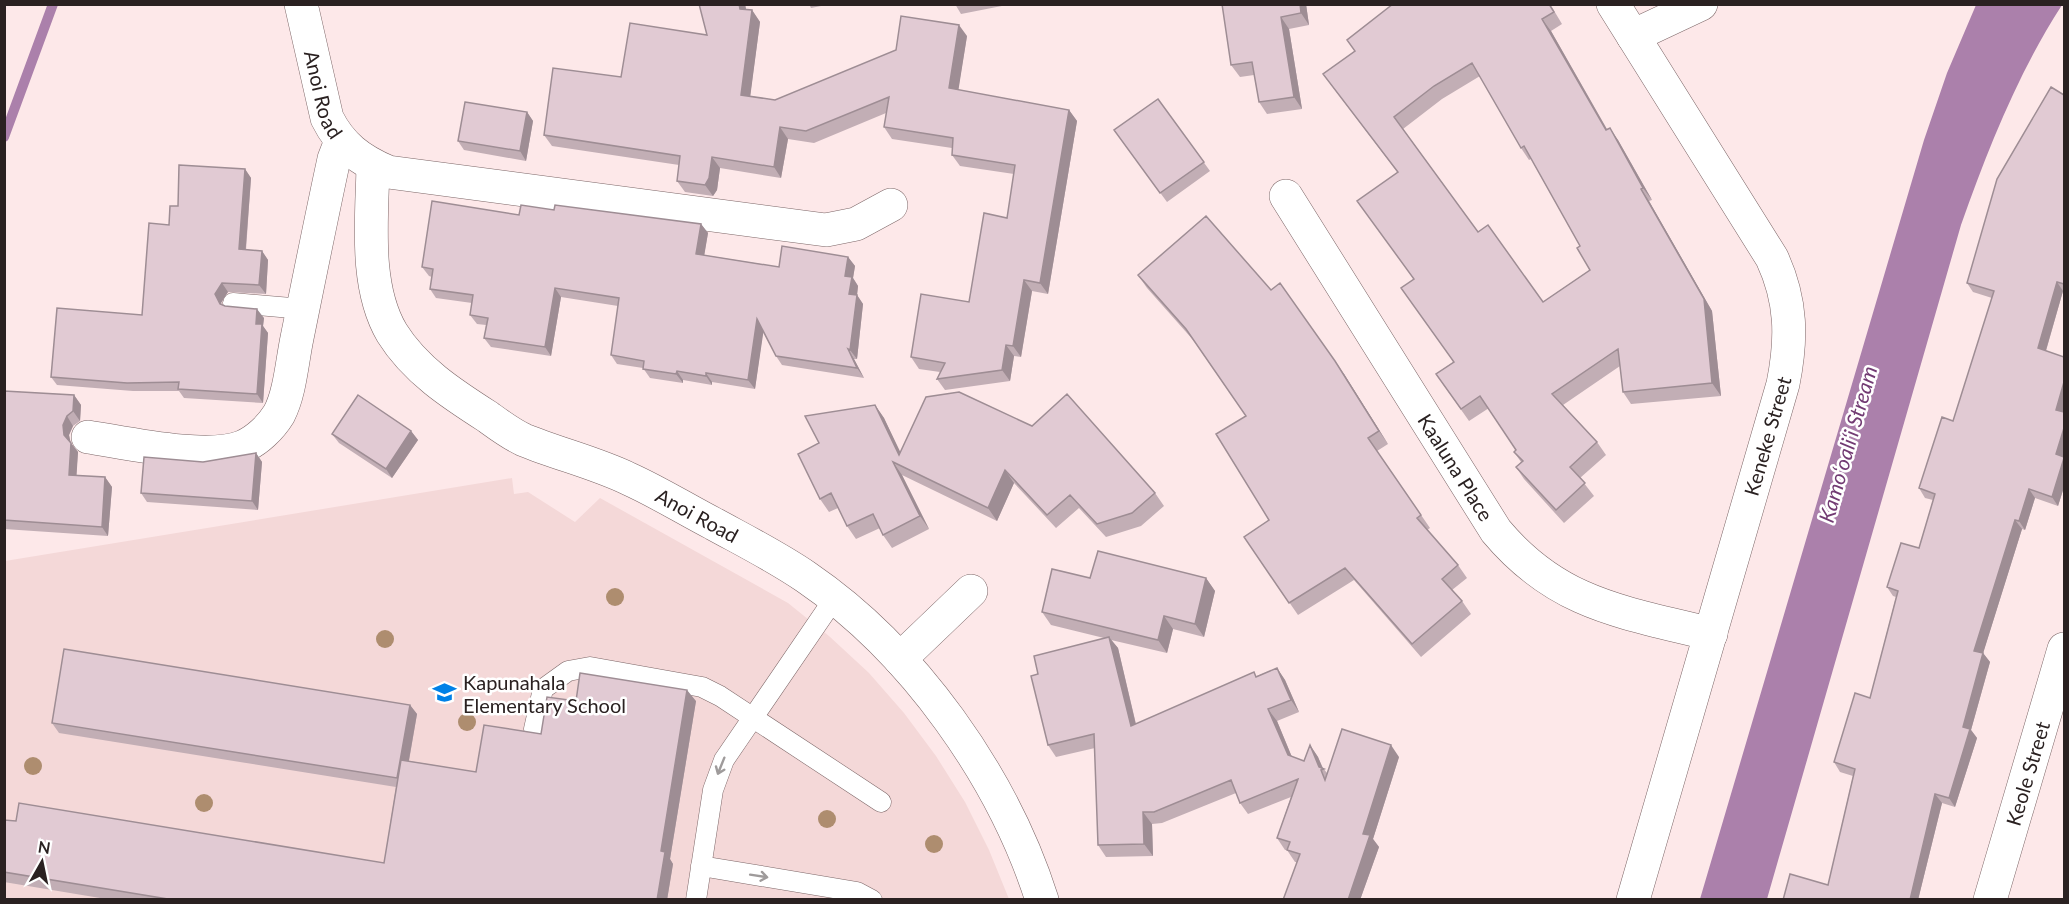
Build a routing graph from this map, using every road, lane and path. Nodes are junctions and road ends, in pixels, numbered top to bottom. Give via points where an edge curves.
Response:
1 (301, 4) edge
2 (1613, 4) edge
3 (1701, 4) edge
4 (1633, 36) junction
5 (342, 141) junction
6 (373, 166) junction
7 (1286, 196) dead end
8 (891, 205) dead end
9 (233, 303) dead end
10 (303, 309) junction
11 (88, 437) dead end
12 (970, 591) dead end
13 (834, 599) junction
14 (1711, 634) junction
15 (2064, 649) edge
16 (900, 659) junction
17 (752, 717) junction
18 (534, 729) dead end
19 (881, 802) dead end
20 (701, 866) junction
21 (696, 900) edge
22 (873, 900) edge
23 (1042, 900) edge
24 (1633, 900) edge
25 (1990, 900) edge

1 - 5 street, Anoi Road via 327,118
2 - 4 street, Keneke Street
3 - 4 street
4 - 14 street, Keneke Street via 1772,258 1782,279 1789,313 1789,355 1783,384
5 - 6 street, Anoi Road
5 - 10 street via 334,159
6 - 8 street, Anoi Road via 388,172 826,230 856,224
6 - 13 street, Anoi Road via 377,292 391,332 412,362 456,397 520,438 627,477 806,577
7 - 14 street, Kaaluna Place via 1496,531 1514,552 1548,580 1579,598
9 - 10 lane
10 - 11 street via 280,411 258,437 241,447 205,452
12 - 16 street
13 - 16 street, Anoi Road
13 - 17 lane
14 - 24 street, Keneke Street
15 - 25 street, Keole Street
16 - 23 street, Anoi Road via 963,739 992,787 1018,837
17 - 18 lane via 720,696 695,686 590,668 568,671 543,689
17 - 19 lane
17 -> 20 lane via 730,747 718,774
20 - 21 lane
20 -> 22 lane via 857,891

